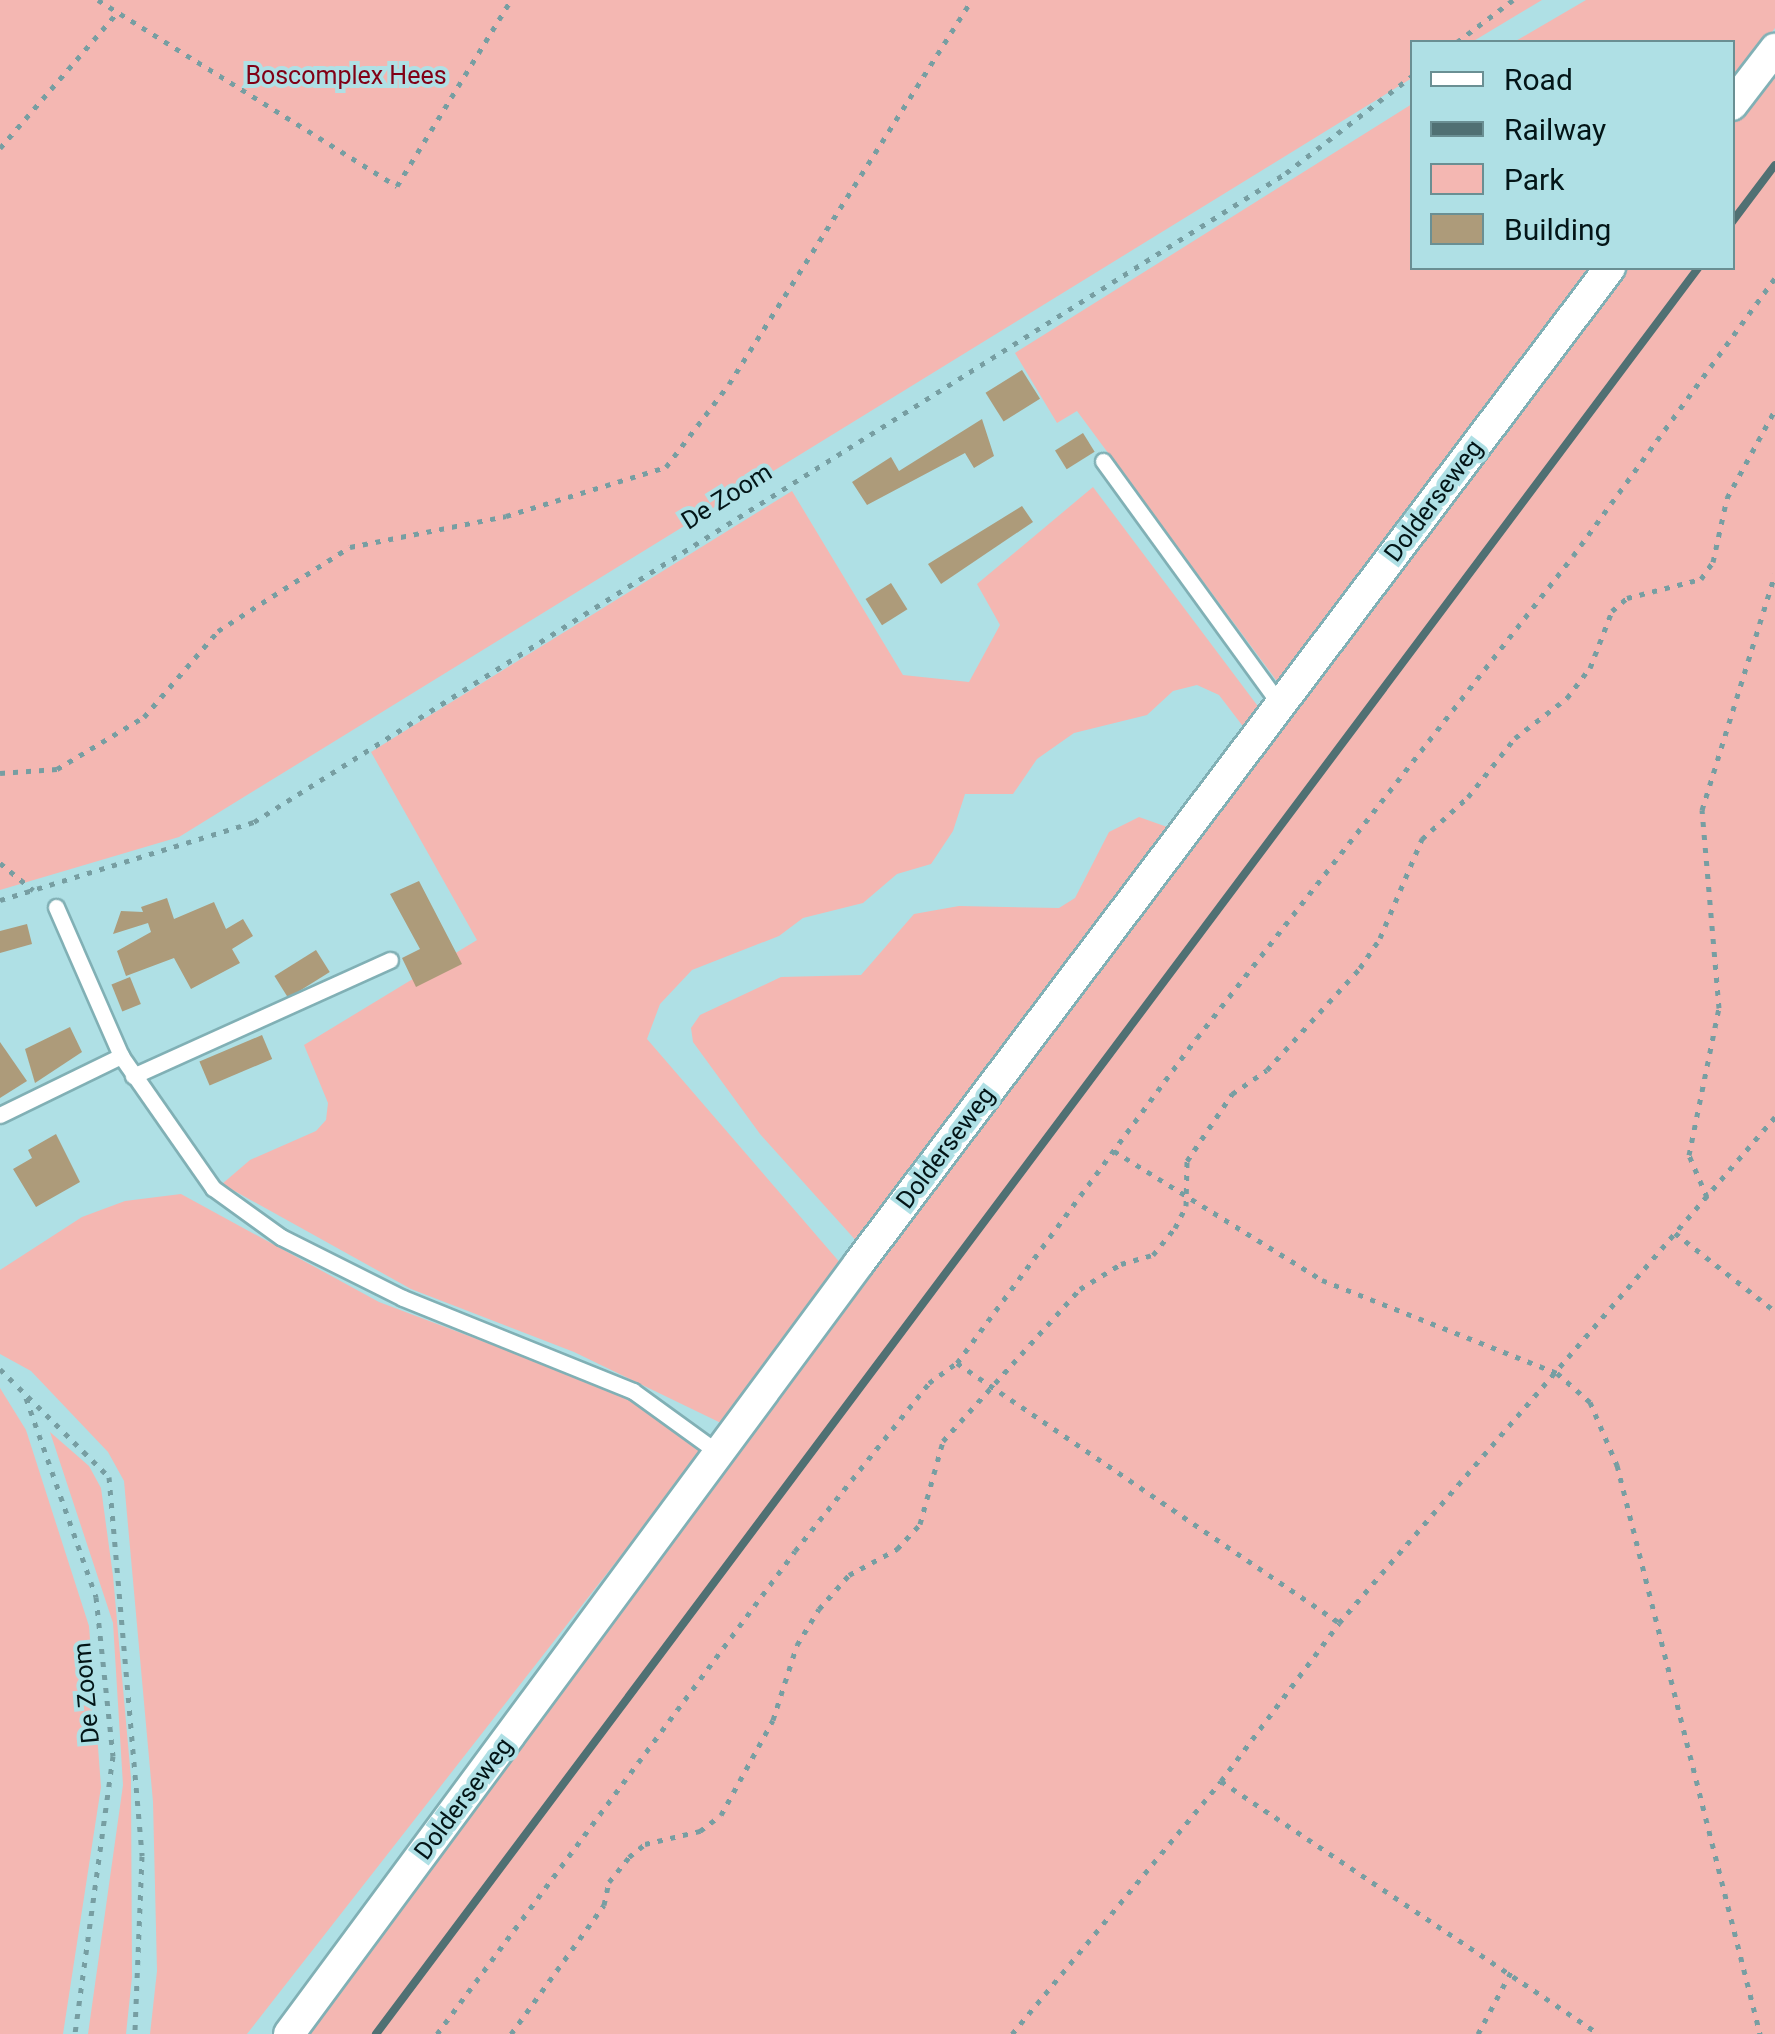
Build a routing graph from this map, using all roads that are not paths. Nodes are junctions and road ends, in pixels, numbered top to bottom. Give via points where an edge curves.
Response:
1 (1775, 49) edge
2 (1735, 102) edge
3 (1608, 270) edge
4 (1102, 462) dead end
5 (1280, 705) junction
6 (56, 907) dead end
7 (390, 960) dead end
8 (121, 1056) junction
9 (133, 1076) junction
10 (0, 1115) edge
11 (720, 1454) junction
12 (289, 2034) edge

1 - 2 street
3 - 5 street, Dolderseweg
4 - 5 lane
5 - 11 street, Dolderseweg
6 - 8 lane
7 - 9 lane
8 - 9 lane
8 - 10 lane
9 - 11 lane via 213,1188 281,1236 403,1298 634,1391
11 - 12 street, Dolderseweg

